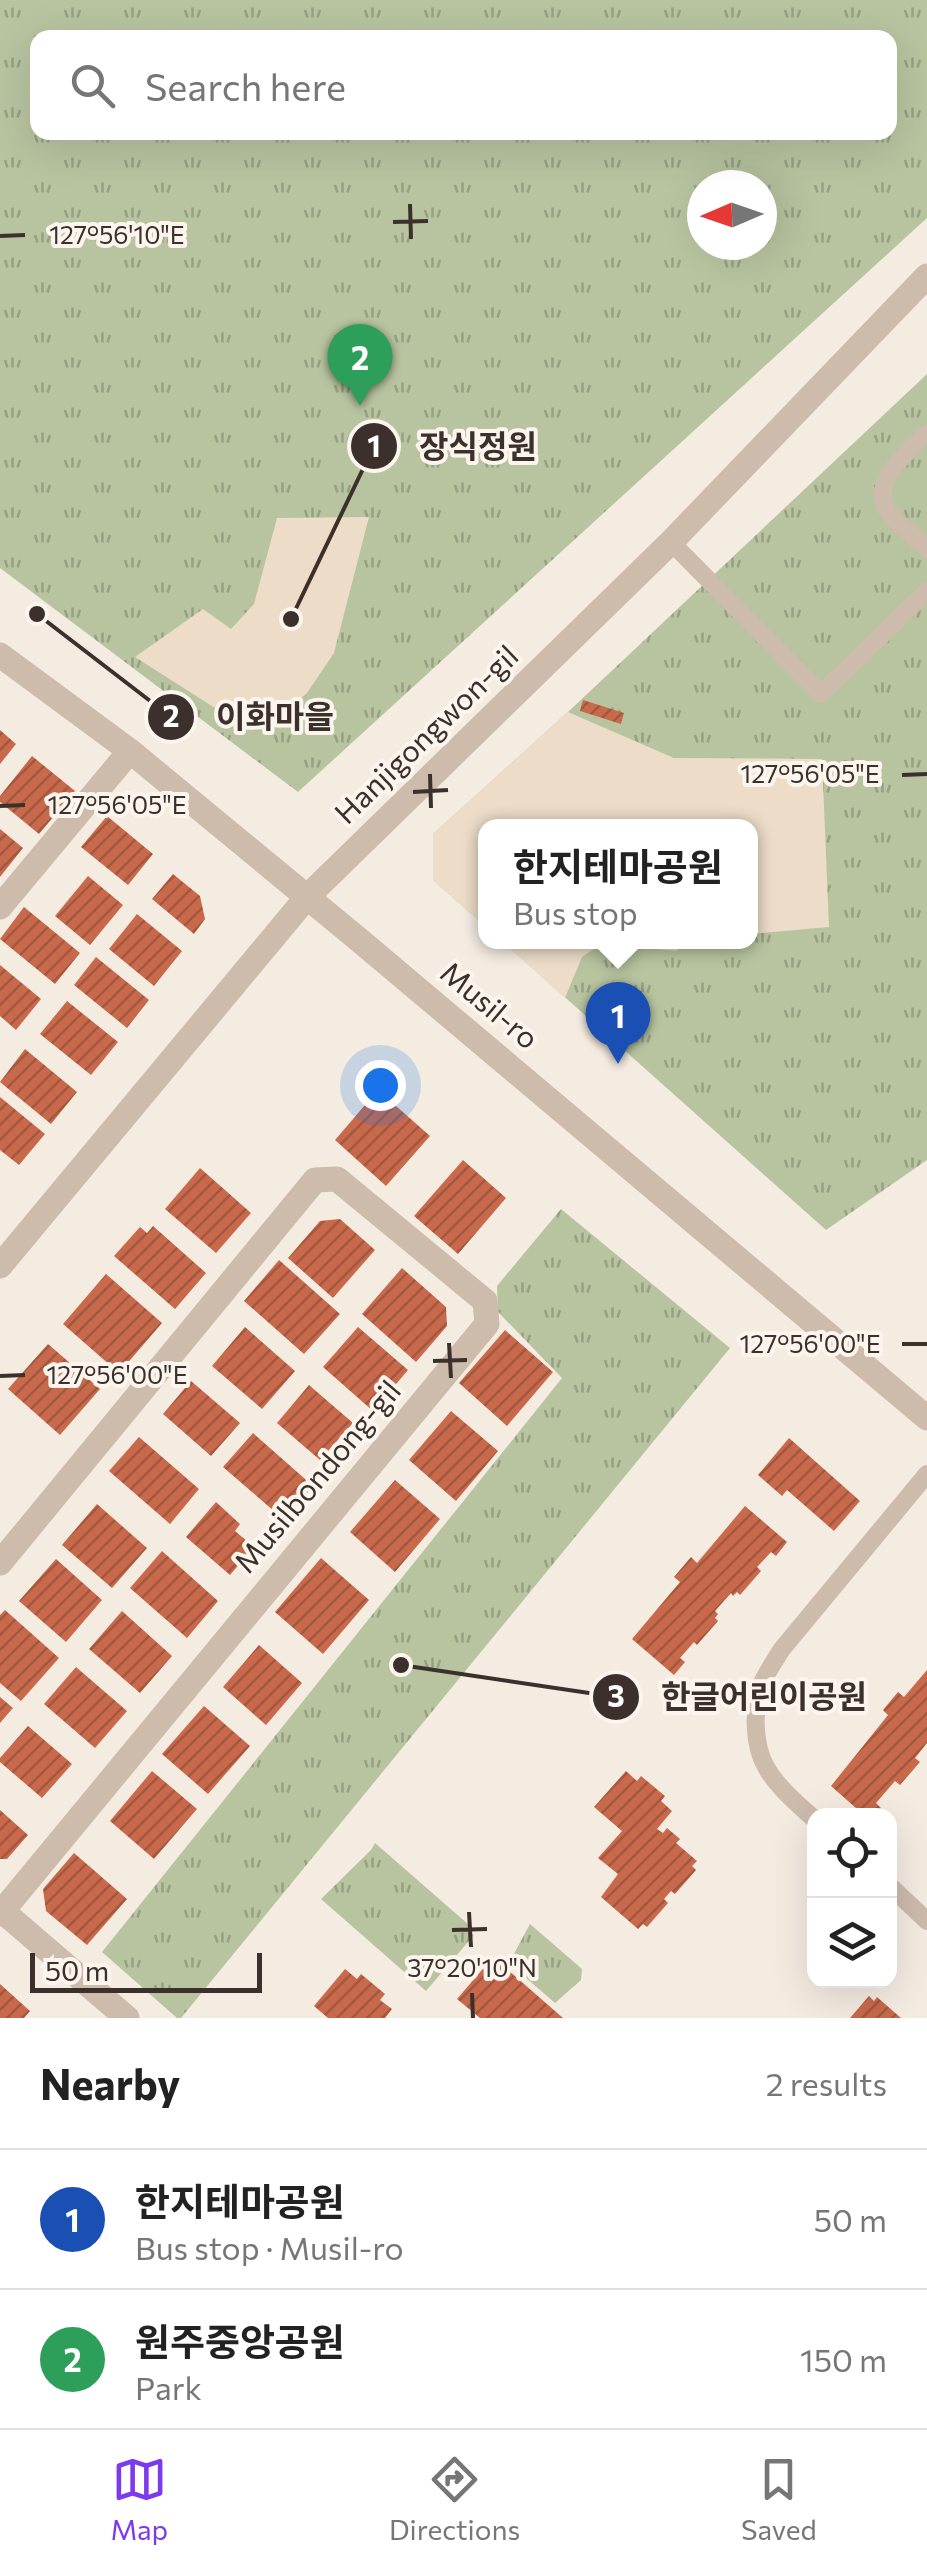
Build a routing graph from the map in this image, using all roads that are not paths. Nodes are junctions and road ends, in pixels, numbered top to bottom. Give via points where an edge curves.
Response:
1 (927, 276) edge
2 (927, 433) edge
3 (671, 542) junction
4 (927, 549) edge
5 (927, 591) edge
6 (0, 655) edge
7 (130, 751) junction
8 (308, 897) junction
9 (0, 908) edge
10 (0, 1266) edge
11 (927, 1418) edge
12 (927, 1474) edge
13 (0, 1564) edge
14 (807, 1812) edge
15 (897, 1893) edge
16 (1, 1911) edge
17 (927, 1922) edge
18 (127, 2018) edge

1 - 3 street, Hanjigongwon-gil
2 - 4 lane via 894,466 883,490 886,509
3 - 5 lane via 821,694
3 - 8 street, Hanjigongwon-gil
6 - 7 street, Musil-ro
7 - 8 street, Musil-ro
7 - 9 street
8 - 10 street, Hanjigongwon-gil
8 - 11 street, Musil-ro
12 - 14 lane via 763,1681 758,1745 766,1768
13 - 16 street, Musilbondong-gil via 315,1180 337,1179 485,1301 487,1324
15 - 17 lane
16 - 18 street

